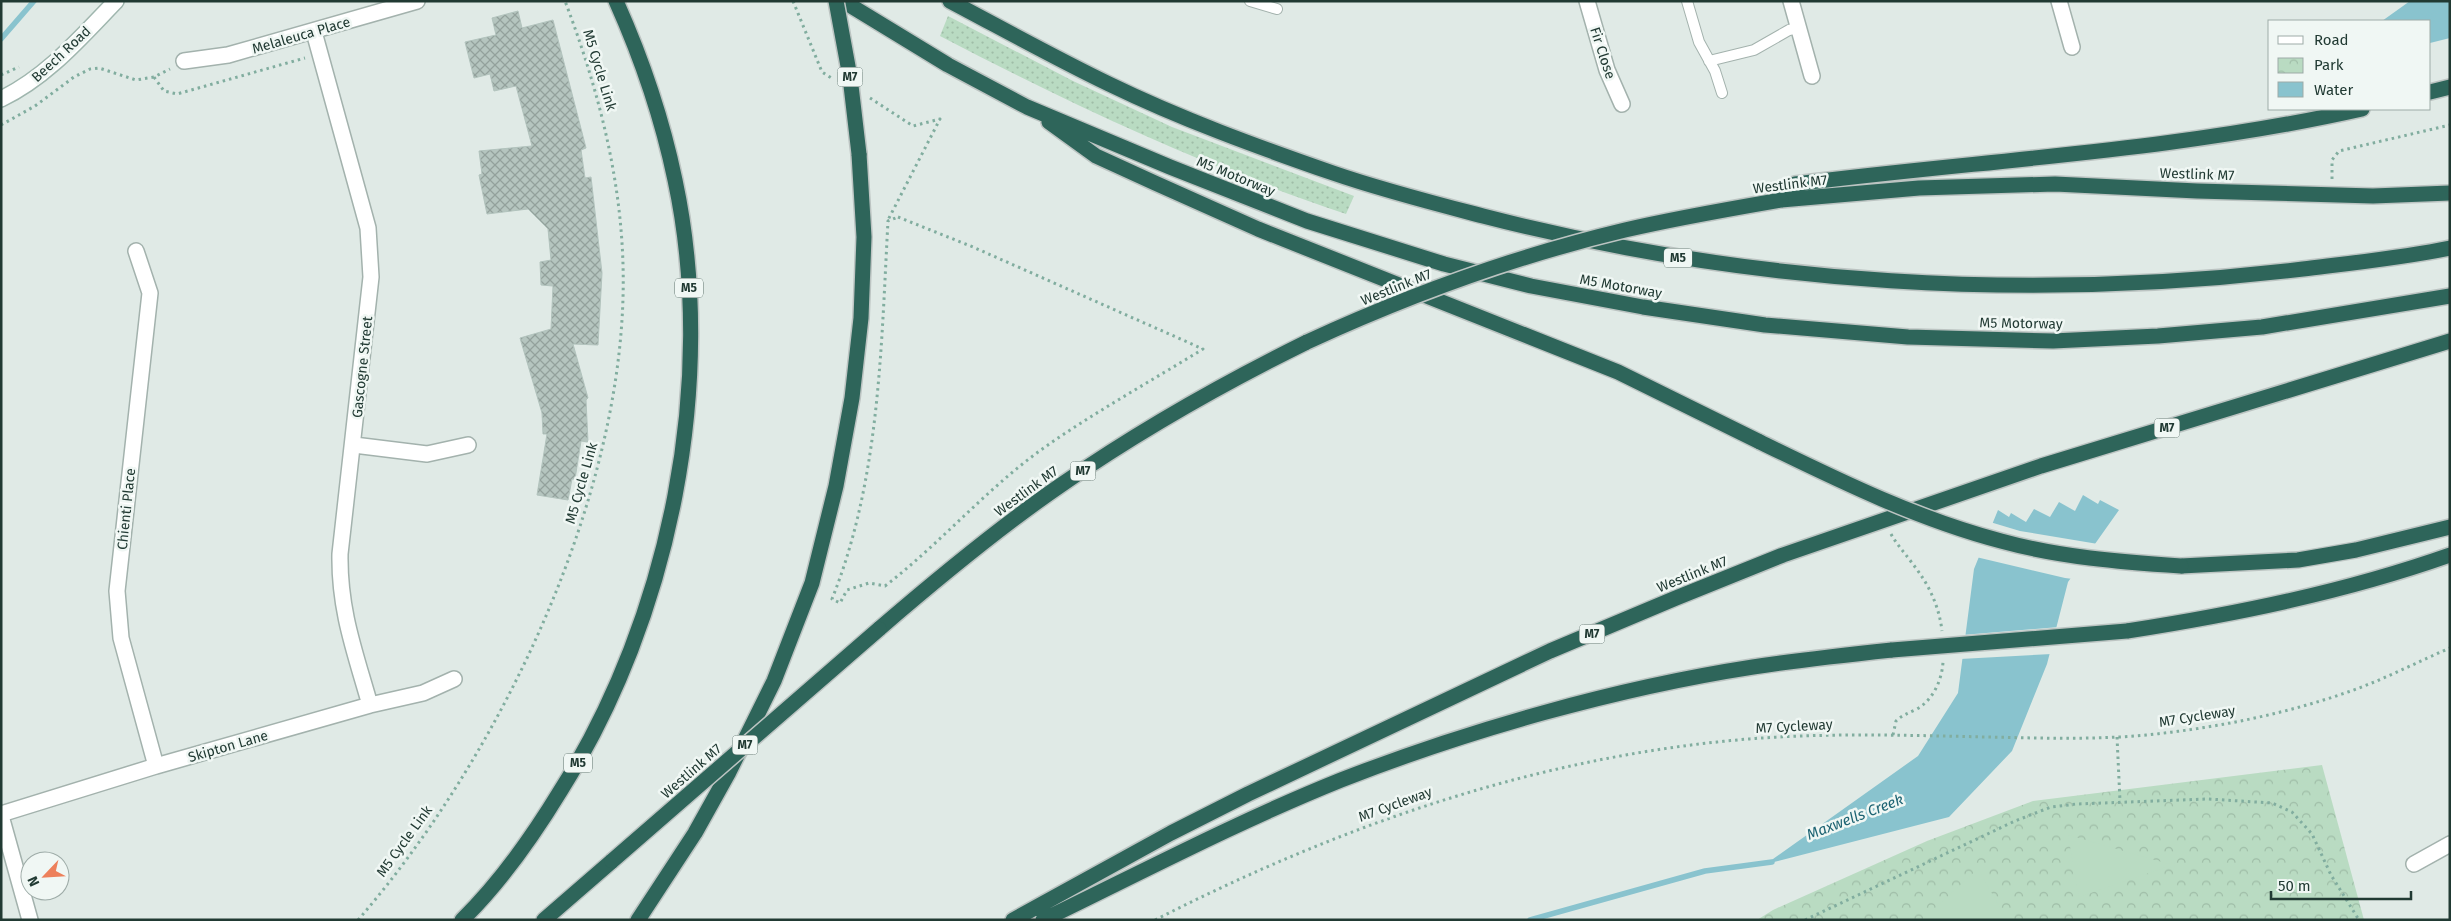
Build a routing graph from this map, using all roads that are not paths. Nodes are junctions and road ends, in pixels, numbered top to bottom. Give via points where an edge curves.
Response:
1 (116, 1) edge
2 (417, 1) edge
3 (616, 1) edge
4 (836, 1) edge
5 (843, 1) edge
6 (950, 1) edge
7 (1250, 1) edge
8 (1587, 1) edge
9 (1687, 1) edge
10 (2059, 1) edge
11 (1796, 3) edge
12 (1277, 9) dead end
13 (1798, 28) junction
14 (314, 32) junction
15 (2072, 47) dead end
16 (184, 61) dead end
17 (1709, 61) junction
18 (1812, 76) dead end
19 (2450, 87) edge
20 (2431, 92) edge
21 (1722, 93) dead end
22 (1, 98) edge
23 (1622, 104) dead end
24 (1027, 107) junction
25 (2357, 110) edge
26 (1838, 187) junction
27 (2450, 193) edge
28 (2450, 248) edge
29 (136, 251) dead end
30 (2450, 296) edge
31 (2450, 341) edge
32 (468, 444) dead end
33 (354, 445) junction
34 (2450, 527) edge
35 (2450, 555) edge
36 (454, 679) dead end
37 (370, 705) junction
38 (156, 766) junction
39 (1, 815) edge
40 (2450, 844) edge
41 (2414, 864) dead end
42 (30, 920) edge
43 (462, 920) edge
44 (544, 920) edge
45 (638, 920) edge
46 (1013, 920) edge
47 (1043, 920) edge

1 - 22 street, Beech Road via 44,72 25,87
2 - 14 street, Melaleuca Place
3 - 43 highway, M5 via 638,53 663,131 676,181 684,235 690,305 682,452 654,583 631,650 585,753 529,841
4 - 45 highway, M7, bridge via 850,76 864,237 861,318 852,398 836,486 812,583 774,681 695,833
5 - 24 highway, M5 Motorway via 948,65
6 - 28 highway, M5 via 1111,85 1337,175 1530,228 1722,265 1890,282 2056,285 2236,277
7 - 12 lane
8 - 23 street, Fir Close via 1607,70
9 - 17 lane via 1699,42
10 - 15 street
11 - 13 street
13 - 17 lane via 1754,50
13 - 18 street
14 - 16 street, Melaleuca Place via 228,55
14 - 33 street, Gascogne Street via 368,228 371,251 372,277
17 - 21 lane
19 - 20 highway
24 - 30 highway, M5 Motorway via 1306,221 1444,264 1531,286 1764,326 1908,337 2053,341 2262,327
24 - 34 highway, bridge via 1096,156 1138,176 1258,228 1610,369 1878,497 1979,535 2075,556 2181,566 2298,560
25 - 26 highway via 2252,130
26 - 27 highway, Westlink M7 via 2055,184 2373,196
26 - 44 highway, Westlink M7 / M7, bridge via 1795,184 1781,200 1676,219 1558,248 1431,289 1307,342 1190,404 1061,486 963,559
29 - 38 street, Chienti Place via 150,293 116,591 121,638
31 - 46 highway, Westlink M7 / M7 via 2041,466 1784,555 1676,598 1550,651 1248,794
32 - 33 street via 427,454
33 - 37 street, Gascogne Street via 339,584 344,614
35 - 47 highway, bridge via 2401,572 2286,602 2127,632 1892,650 1751,667 1558,710 1465,737 1304,796 1186,849
36 - 37 street, Skipton Lane via 423,693
37 - 38 street, Skipton Lane
38 - 39 street, Skipton Lane
39 - 42 street
40 - 41 street

